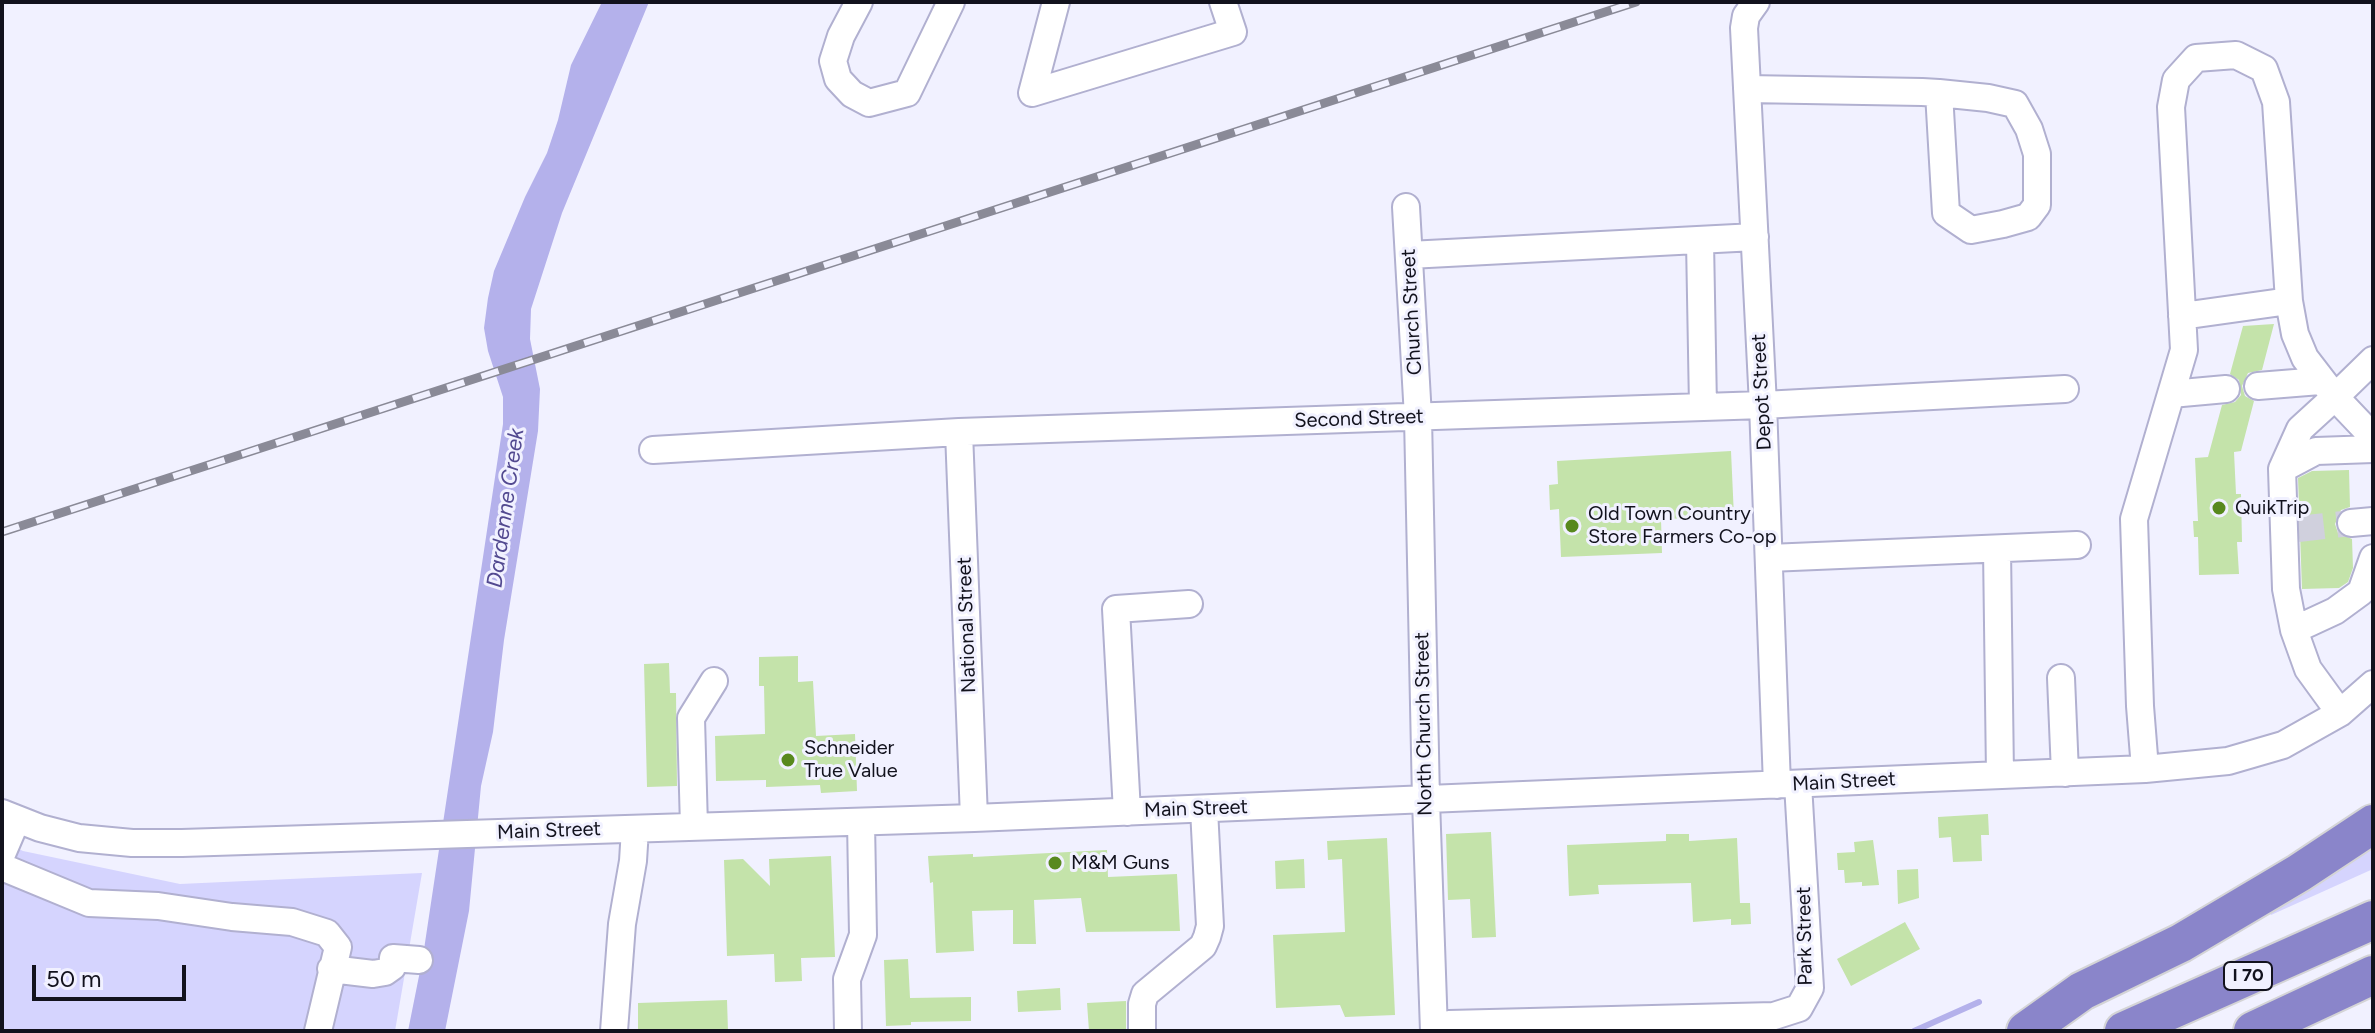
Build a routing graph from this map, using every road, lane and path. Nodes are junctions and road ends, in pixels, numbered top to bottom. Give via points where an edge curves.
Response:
1 (859, 2) edge
2 (951, 2) edge
3 (1056, 2) edge
4 (1223, 2) edge
5 (1756, 2) edge
6 (1747, 89) junction
7 (1939, 93) junction
8 (1406, 207) dead end
9 (1755, 237) junction
10 (1700, 241) junction
11 (1409, 255) junction
12 (2289, 301) junction
13 (2182, 316) junction
14 (2373, 360) edge
15 (2258, 386) dead end
16 (2065, 389) dead end
17 (2226, 389) dead end
18 (2327, 389) junction
19 (2171, 394) junction
20 (1763, 405) junction
21 (1703, 407) junction
22 (1418, 417) junction
23 (959, 432) junction
24 (2373, 437) edge
25 (2373, 449) edge
26 (653, 450) dead end
27 (2282, 469) junction
28 (2077, 545) dead end
29 (1997, 549) junction
30 (1769, 558) junction
31 (2373, 558) edge
32 (1189, 604) dead end
33 (2294, 630) junction
34 (2061, 678) dead end
35 (714, 681) dead end
36 (2373, 684) edge
37 (2340, 713) junction
38 (2145, 769) junction
39 (2065, 773) junction
40 (2000, 775) junction
41 (1788, 785) junction
42 (1426, 800) junction
43 (1204, 809) junction
44 (1127, 812) junction
45 (9, 816) edge
46 (974, 818) junction
47 (861, 822) junction
48 (2373, 824) edge
49 (694, 827) junction
50 (635, 829) junction
51 (2, 854) edge
52 (2, 867) edge
53 (2373, 920) edge
54 (419, 960) dead end
55 (331, 969) junction
56 (2373, 975) edge
57 (318, 1031) edge
58 (614, 1031) edge
59 (848, 1031) edge
60 (1142, 1031) edge
61 (1435, 1031) edge
62 (2026, 1031) edge
63 (2124, 1031) edge
64 (2253, 1031) edge

1 - 2 street via 833,61 838,79 869,103 907,93
3 - 4 street via 1032,93 1233,32
5 - 6 street, Depot Street via 1744,28
6 - 7 street
6 - 9 street, Depot Street
7 - 7 street via 2015,104 2037,154 2037,205 2028,217 1971,230 1946,213
8 - 11 street, Church Street
9 - 10 street
9 - 20 street, Depot Street
10 - 11 street
10 - 21 street
11 - 22 street, Church Street
12 - 13 street
12 - 13 street via 2276,102 2264,69 2236,55 2196,58 2176,80 2171,107
12 - 18 street via 2305,358
13 - 19 street via 2184,350
14 - 18 street
15 - 18 street
16 - 20 street, Second Street
17 - 19 street
18 - 24 street
18 - 27 street
19 - 38 street via 2134,519
20 - 21 street, Second Street
20 - 30 street, Depot Street
21 - 22 street, Second Street
22 - 23 street, Second Street
22 - 42 street, North Church Street
23 - 26 street, Second Street
23 - 46 street, National Street
25 - 27 street via 2316,451
27 - 33 street via 2291,530 2286,589
28 - 29 street
29 - 30 street
29 - 40 street
30 - 41 street, Depot Street
31 - 33 street via 2361,592
32 - 44 street via 1116,609
33 - 37 street via 2308,669
34 - 39 street
35 - 49 street via 691,718
36 - 37 street, Main Street
37 - 38 street, Main Street via 2256,754
38 - 39 street, Main Street
39 - 40 street, Main Street
40 - 41 street, Main Street
41 - 42 street, Main Street
41 - 61 street, Park Street via 1810,988 1799,1008 1774,1016 1449,1024
42 - 43 street, Main Street
42 - 61 street, North Church Street
43 - 44 street, Main Street
43 - 60 street via 1207,937 1145,994
44 - 46 street, Main Street
45 - 50 street, Main Street via 59,834 109,842
45 - 51 street
46 - 47 street, Main Street
47 - 49 street, Main Street
47 - 59 street via 863,935 847,979
48 - 62 highway via 2181,943 2082,991
49 - 50 street, Main Street
50 - 58 street
52 - 55 street via 89,903 292,922 327,933 338,947
53 - 63 highway, I 70
54 - 55 street via 393,958 392,967 373,974
55 - 57 street
56 - 64 highway, I 70

